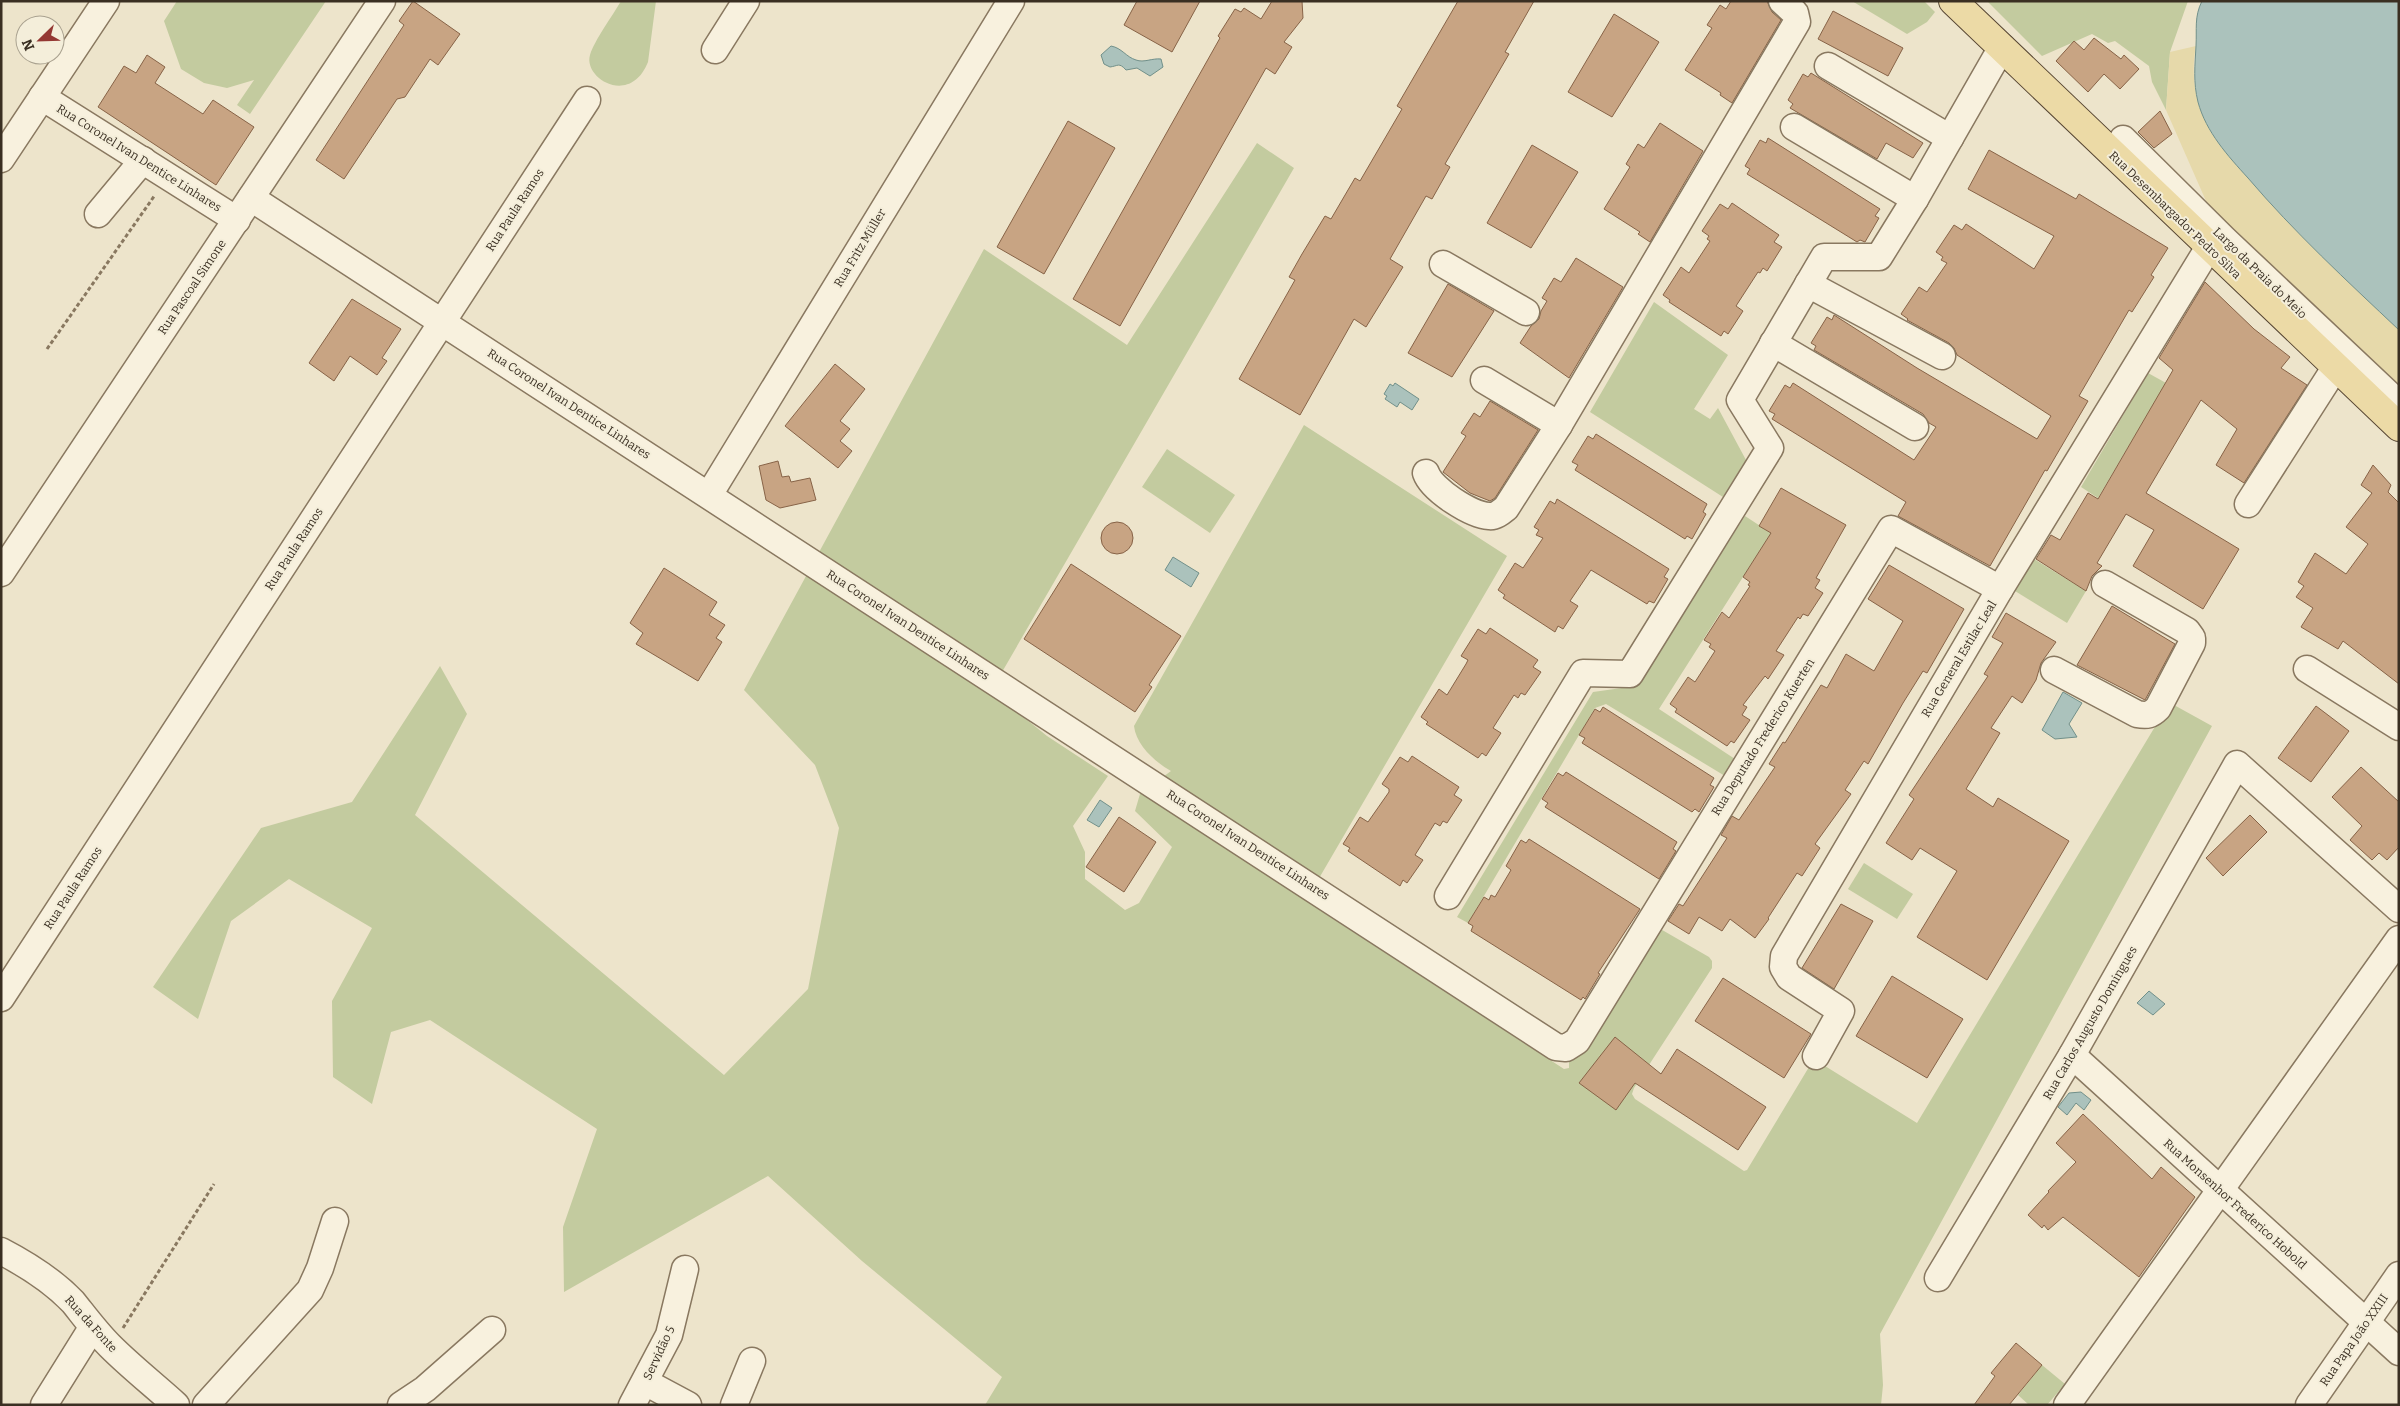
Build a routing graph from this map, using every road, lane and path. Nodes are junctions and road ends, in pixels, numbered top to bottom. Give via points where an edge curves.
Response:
1 (106, 1) edge
2 (382, 1) edge
3 (746, 1) edge
4 (1011, 1) edge
5 (1782, 1) edge
6 (1953, 1) edge
7 (2002, 47) junction
8 (715, 50) dead end
9 (1828, 66) dead end
10 (42, 97) junction
11 (587, 100) dead end
12 (1794, 127) dead end
13 (1950, 138) junction
14 (2123, 139) dead end
15 (1, 159) edge
16 (143, 160) junction
17 (169, 176) junction
18 (251, 198) junction
19 (1915, 199) junction
20 (98, 214) dead end
21 (237, 220) junction
22 (2209, 248) junction
23 (1443, 264) dead end
24 (1808, 284) junction
25 (1526, 312) dead end
26 (442, 322) junction
27 (1773, 343) junction
28 (47, 349) dead end
29 (1942, 356) dead end
30 (2335, 368) junction
31 (1484, 380) dead end
32 (2399, 404) edge
33 (1559, 425) junction
34 (1915, 427) dead end
35 (2399, 427) edge
36 (1426, 473) dead end
37 (709, 495) junction
38 (2248, 504) dead end
39 (1, 573) edge
40 (2105, 584) dead end
41 (2000, 589) junction
42 (2307, 669) dead end
43 (2054, 670) dead end
44 (2399, 728) edge
45 (1448, 896) dead end
46 (2399, 909) edge
47 (2399, 939) edge
48 (1, 998) edge
49 (1566, 1048) joint
50 (1816, 1056) dead end
51 (2072, 1056) junction
52 (214, 1184) dead end
53 (2220, 1190) junction
54 (335, 1221) dead end
55 (1, 1251) edge
56 (684, 1269) dead end
57 (2399, 1275) edge
58 (1938, 1278) dead end
59 (2366, 1322) junction
60 (92, 1328) junction
61 (492, 1330) dead end
62 (111, 1348) junction
63 (2399, 1352) edge
64 (752, 1360) dead end
65 (645, 1382) junction
66 (44, 1405) edge
67 (176, 1405) edge
68 (206, 1405) edge
69 (401, 1405) edge
70 (632, 1405) edge
71 (688, 1405) edge
72 (734, 1405) edge
73 (2067, 1405) edge
74 (2309, 1405) edge

1 - 10 street
2 - 18 street, Rua Pascoal Simone
3 - 8 street
4 - 37 street, Rua Fritz Müller
5 - 33 street via 1795,13 1797,22
6 - 7 main road, Rua Desembargador Pedro Silva
7 - 13 street
7 - 22 main road, Rua Desembargador Pedro Silva
9 - 13 street
10 - 15 street
10 - 16 street, Rua Coronel Ivan Dentice Linhares
11 - 26 street, Rua Paula Ramos
12 - 19 street
13 - 19 street
14 - 32 street, Largo da Praia do Meio
16 - 17 street, Rua Coronel Ivan Dentice Linhares
16 - 20 street
17 - 21 street, Rua Coronel Ivan Dentice Linhares
17 - 28 path
18 - 21 street, Rua Pascoal Simone
18 - 26 street, Rua Coronel Ivan Dentice Linhares
19 - 24 street via 1879,257 1824,256
21 - 39 street, Rua Pascoal Simone
22 - 30 main road, Rua Desembargador Pedro Silva
22 - 41 street, Rua General Estilac Leal
23 - 25 street
24 - 27 street
24 - 29 street
26 - 37 street, Rua Coronel Ivan Dentice Linhares
26 - 48 street, Rua Paula Ramos
27 - 34 street
27 - 45 street via 1740,400 1770,448 1630,674 1583,673
30 - 35 main road, Rua Desembargador Pedro Silva
30 - 38 street
31 - 33 street
33 - 36 street via 1520,488 1499,514 1490,517 1470,509 1433,486
37 - 49 street, Rua Coronel Ivan Dentice Linhares via 1556,1047
40 - 43 street via 2187,631 2192,638 2158,708 2146,716 2137,714
41 - 49 street, Rua Deputado Frederico Kuerten via 1891,528 1577,1040
41 - 50 street, Rua General Estilac Leal via 1784,956 1784,968 1790,977 1841,1011
42 - 44 street
46 - 51 street, Rua Carlos Augusto Domingues via 2237,764
47 - 53 street
51 - 53 street, Rua Monsenhor Frederico Hobold
51 - 58 street, Rua Carlos Augusto Domingues
52 - 62 path
53 - 59 street, Rua Monsenhor Frederico Hobold
53 - 73 street
54 - 68 street via 310,1290
55 - 60 street, Rua da Fonte via 50,1281
56 - 65 street, Servidão 5 via 674,1321
57 - 59 street, Rua Papa João XXIII
59 - 63 street, Rua Monsenhor Frederico Hobold
59 - 74 street, Rua Papa João XXIII
60 - 62 street, Rua da Fonte
60 - 66 street
61 - 69 street via 425,1389
62 - 67 street, Rua da Fonte
64 - 72 street
65 - 70 street, Servidão 5
65 - 71 street

